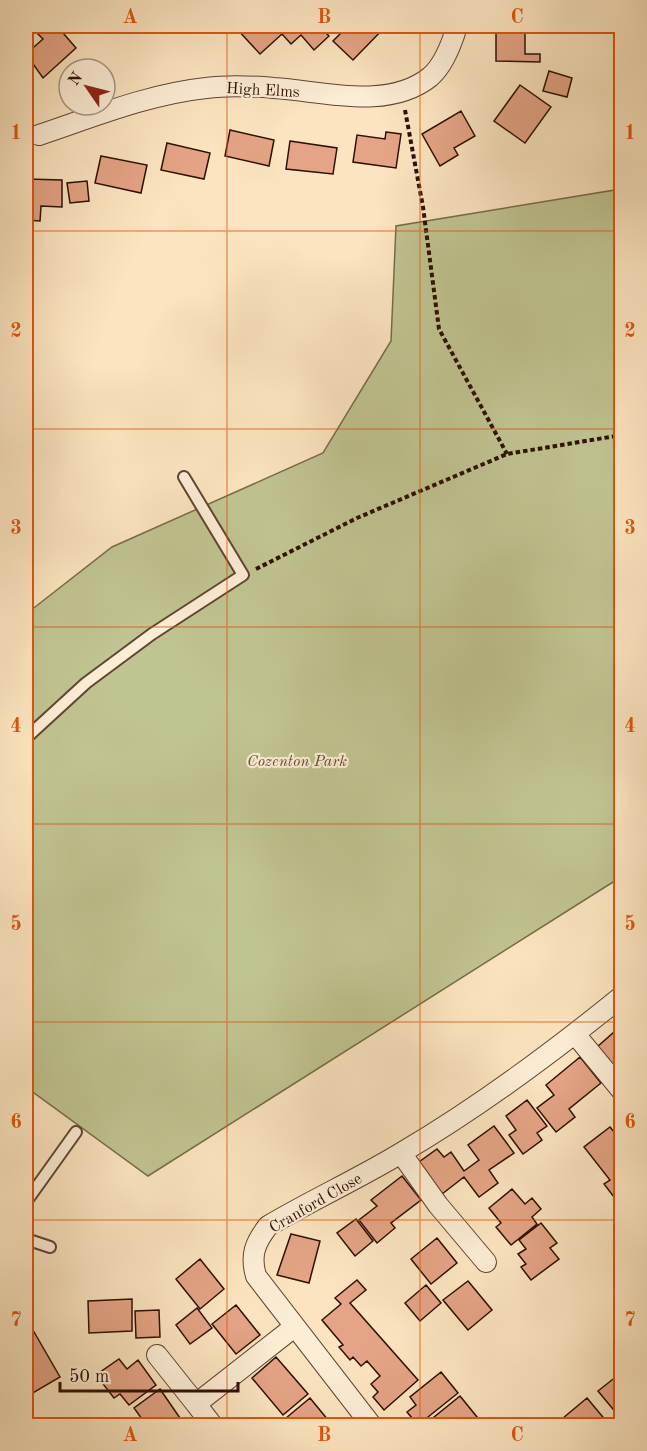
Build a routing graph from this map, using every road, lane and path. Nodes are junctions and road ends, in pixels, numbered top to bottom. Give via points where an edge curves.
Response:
1 (457, 26) edge
2 (402, 92) junction
3 (39, 135) dead end
4 (621, 435) edge
5 (507, 454) junction
6 (184, 477) dead end
7 (243, 575) junction
8 (26, 738) edge
9 (621, 996) edge
10 (575, 1034) junction
11 (621, 1091) edge
12 (76, 1132) dead end
13 (401, 1153) junction
14 (26, 1202) edge
15 (26, 1239) edge
16 (50, 1247) dead end
17 (486, 1262) dead end
18 (294, 1328) junction
19 (157, 1355) dead end
20 (196, 1404) junction
21 (213, 1425) edge
22 (372, 1425) edge

1 - 2 street, High Elms via 436,70
2 - 3 street, High Elms via 358,97 274,88 206,88 139,103
2 - 5 path via 440,329
4 - 5 path
5 - 7 path via 357,518
6 - 7 lane
7 - 8 lane via 96,676
9 - 10 street, Cranford Close
10 - 11 street
10 - 13 street, Cranford Close
12 - 14 lane
13 - 17 street
13 - 18 street, Cranford Close via 268,1226 260,1236 253,1250 256,1276
15 - 16 lane
18 - 20 street
18 - 22 street, Cranford Close
19 - 20 street
20 - 21 street

